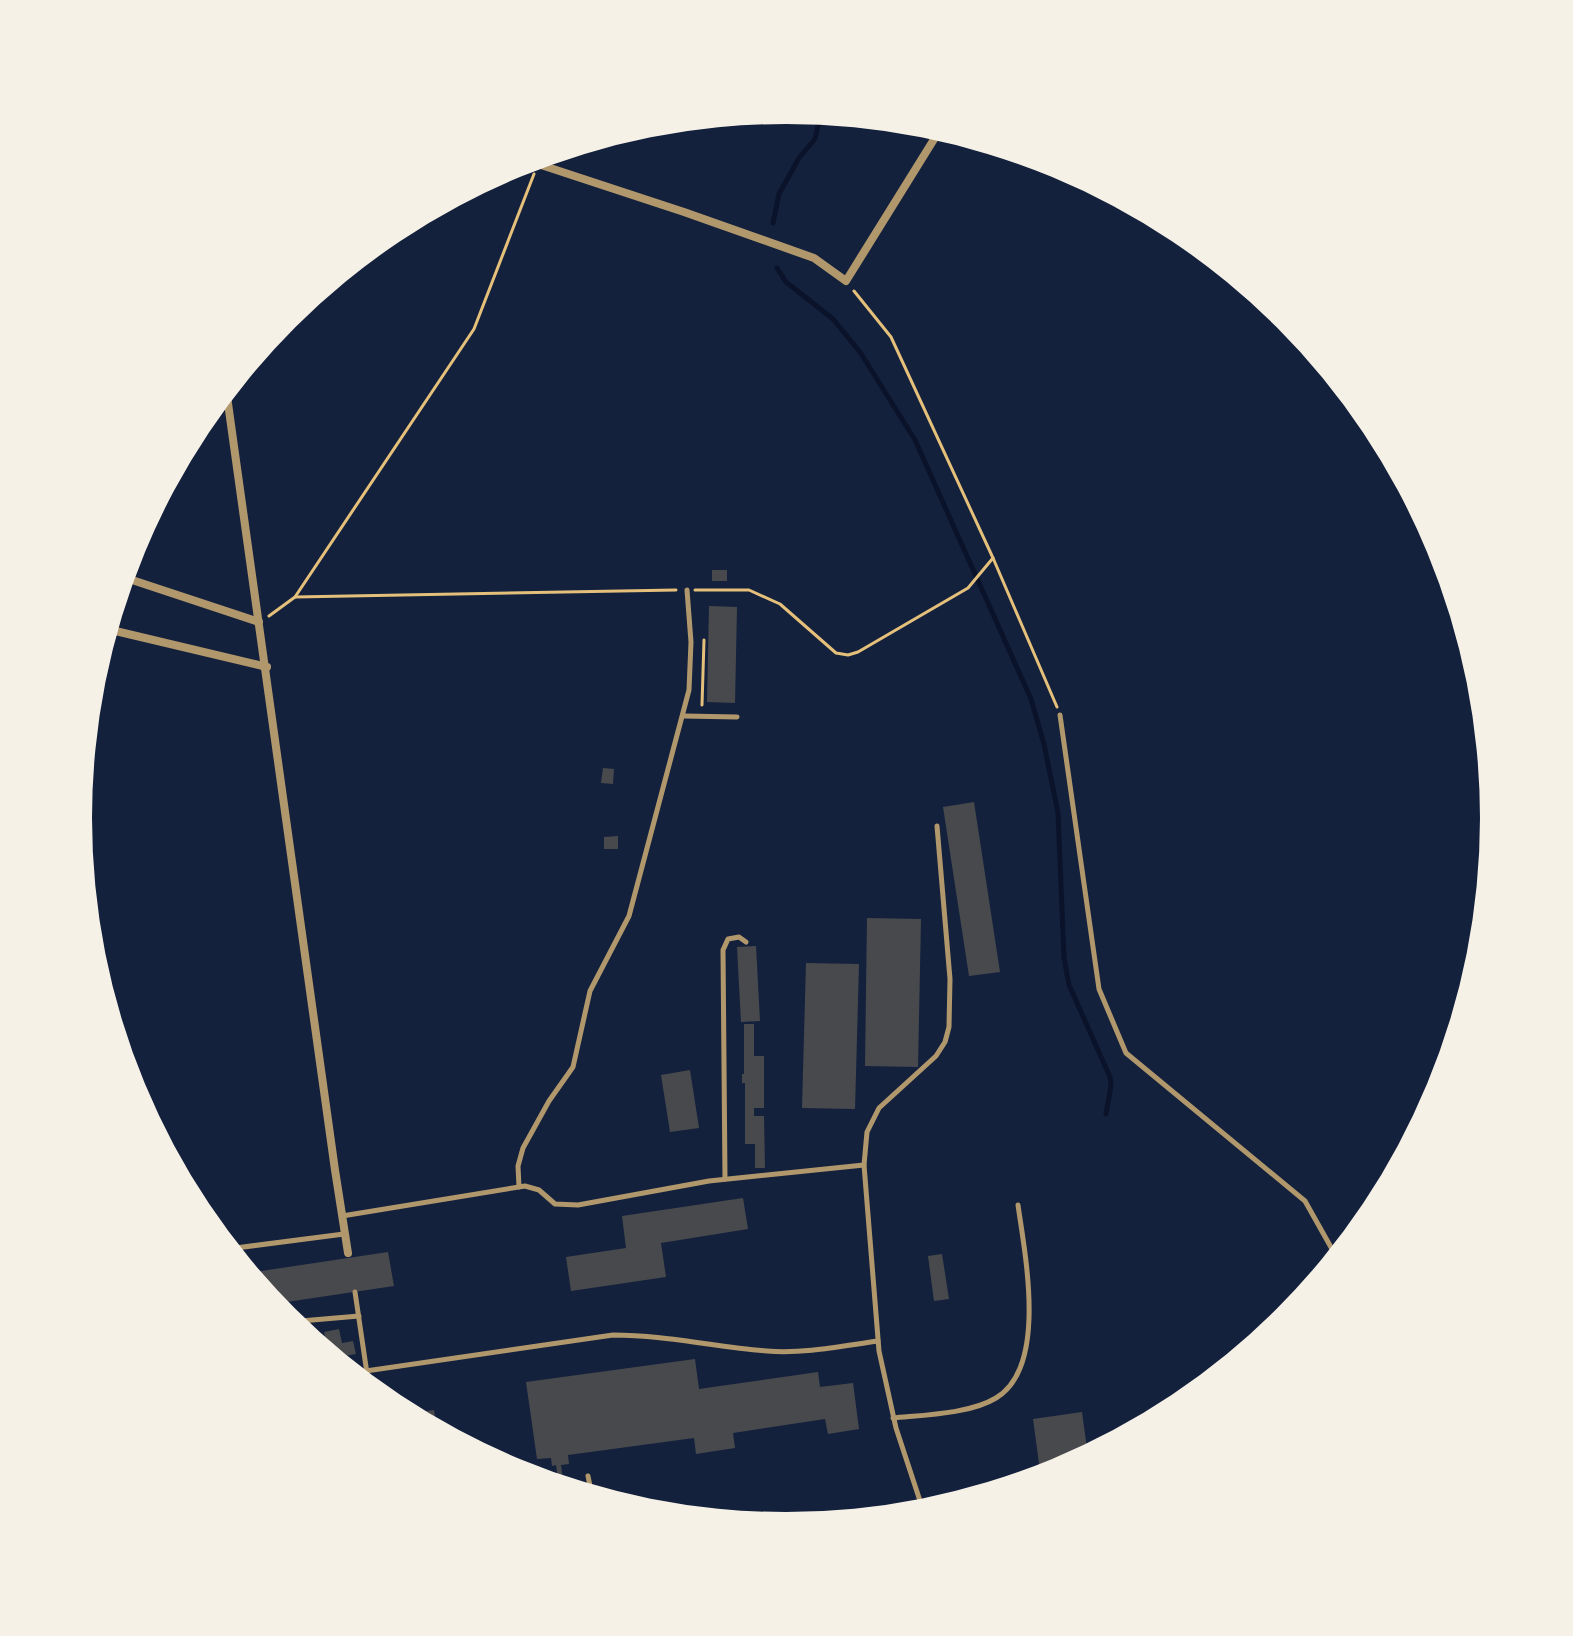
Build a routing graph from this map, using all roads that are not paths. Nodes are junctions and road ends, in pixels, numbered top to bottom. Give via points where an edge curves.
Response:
1 (934, 140) edge
2 (547, 166) edge
3 (228, 406) edge
4 (134, 581) edge
5 (687, 590) road end
6 (259, 622) junction
7 (118, 632) edge
8 (267, 667) junction
9 (1060, 715) road end
10 (684, 716) junction
11 (737, 717) dead end
12 (937, 826) dead end
13 (746, 942) dead end
14 (864, 1165) junction
15 (725, 1179) junction
16 (519, 1187) junction
17 (1018, 1205) dead end
18 (342, 1216) junction
19 (345, 1234) junction
20 (241, 1247) edge
21 (1331, 1248) edge
22 (348, 1253) dead end
23 (355, 1292) dead end
24 (359, 1316) junction
25 (308, 1320) edge
26 (878, 1341) junction
27 (367, 1371) edge
28 (368, 1372) edge
29 (893, 1418) junction
30 (588, 1476) dead end
31 (590, 1484) edge
32 (920, 1499) edge

1 - 2 street via 846,281 814,258
3 - 6 street
4 - 6 street
5 - 10 lane via 690,654
6 - 8 street
7 - 8 street
8 - 18 street
9 - 21 lane via 1099,989 1126,1053 1305,1201
10 - 11 lane
10 - 16 lane via 629,916 590,991 573,1067 523,1148
12 - 14 lane via 949,1027 936,1056 879,1108 867,1132
13 - 15 lane via 728,939 723,950
14 - 15 lane
14 - 26 lane
15 - 16 lane via 578,1205 555,1204 539,1190
16 - 18 lane
17 - 29 lane via 1026,1262 1027,1343 1017,1376 1008,1390 983,1405
18 - 19 street
19 - 20 lane
19 - 22 street
23 - 24 lane
24 - 25 lane
24 - 27 lane
26 - 28 lane via 769,1352 613,1335
26 - 29 lane
29 - 32 lane
30 - 31 lane

